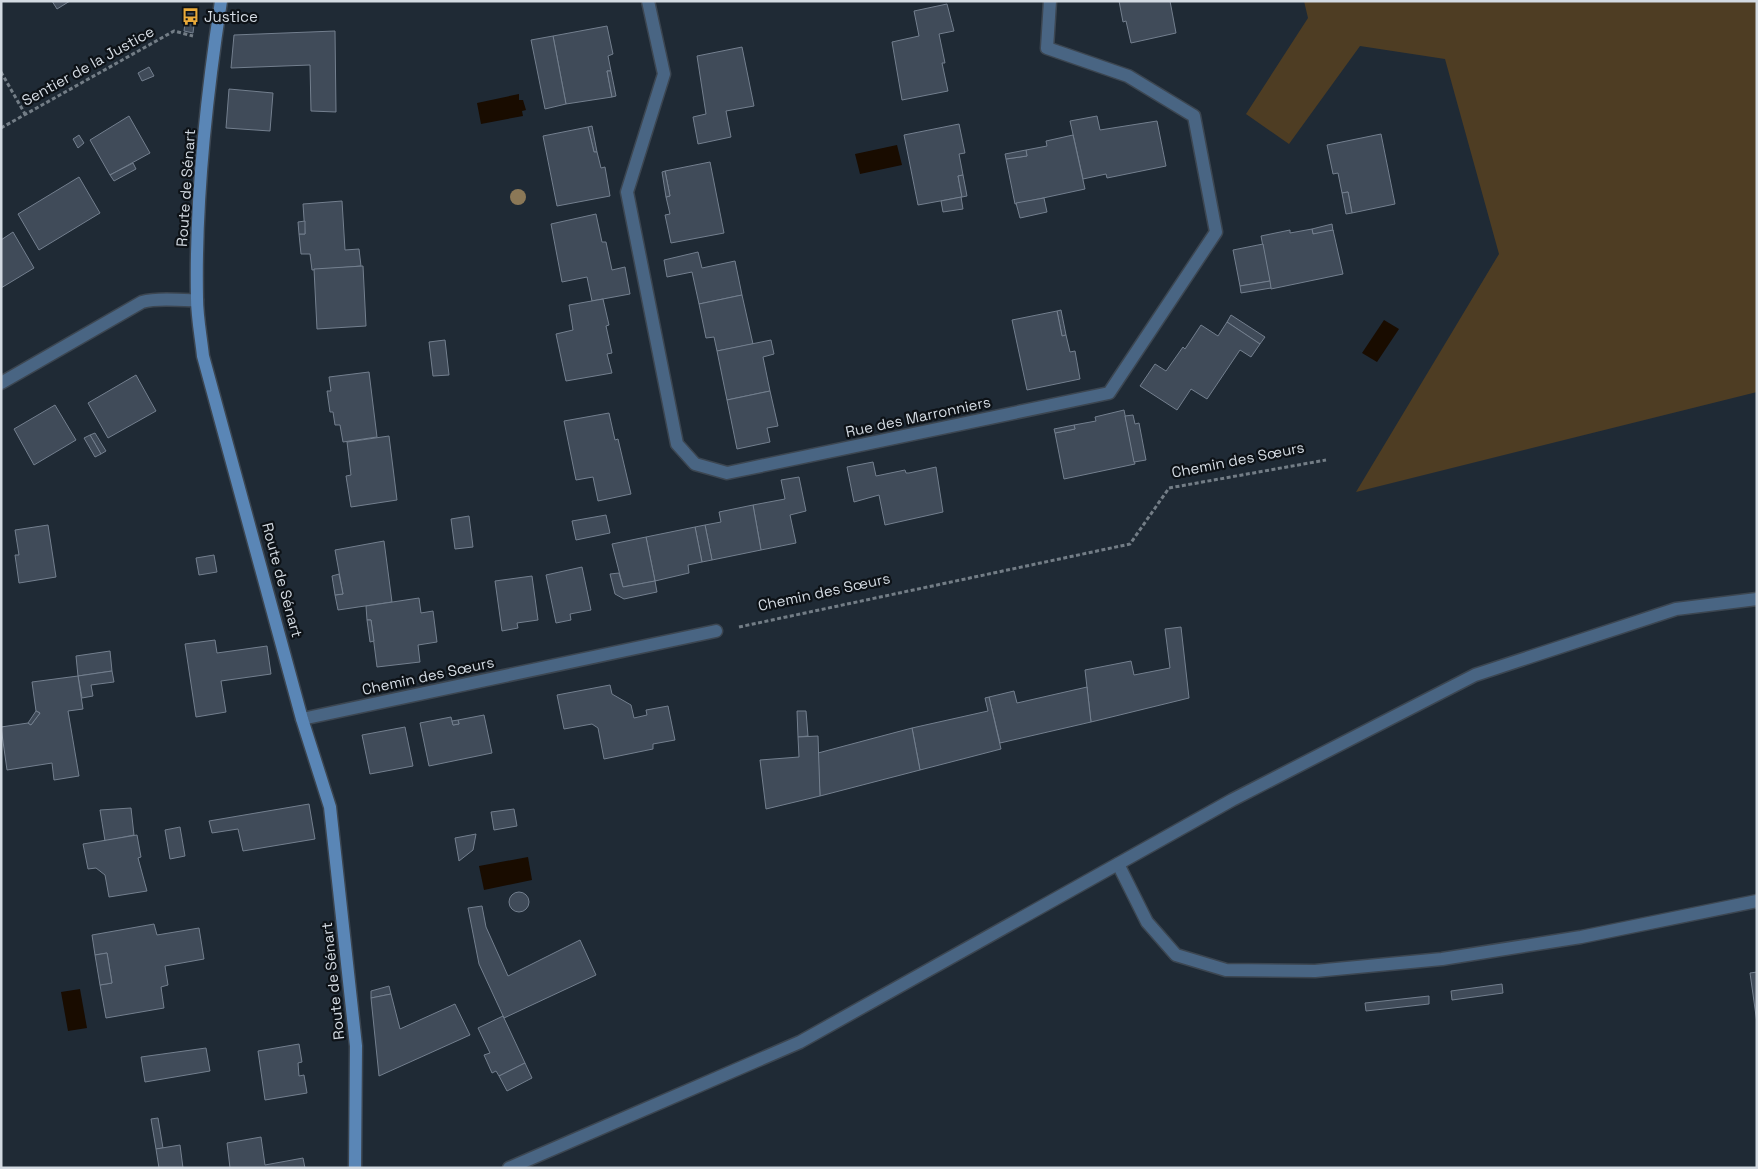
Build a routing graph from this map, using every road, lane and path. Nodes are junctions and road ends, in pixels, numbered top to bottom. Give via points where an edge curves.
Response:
1 (220, 1) edge
2 (648, 1) edge
3 (1050, 1) edge
4 (216, 33) junction
5 (1, 72) edge
6 (25, 114) junction
7 (1, 128) edge
8 (197, 300) junction
9 (1, 383) edge
10 (1326, 460) dead end
11 (1757, 599) edge
12 (716, 631) joint
13 (302, 718) junction
14 (1118, 864) junction
15 (1757, 901) edge
16 (355, 1168) edge
17 (509, 1168) edge

1 - 4 street, Route de Sénart
2 - 3 street, Rue des Marronniers via 664,74 627,192 677,444 696,464 727,473 1109,393 1216,232 1194,116 1128,76 1047,48
4 - 6 path, Sentier de la Justice via 194,36 174,31
4 - 8 street, Route de Sénart via 203,152
5 - 6 path
6 - 7 path, Sentier de la Justice
8 - 9 street via 157,298 142,302
8 - 13 street, Route de Sénart via 203,356
10 - 12 path, Chemin des Sœurs via 1169,488 1130,544
11 - 14 street via 1676,609 1474,675 1232,800
12 - 13 street, Chemin des Sœurs
13 - 16 street, Route de Sénart via 330,807 356,1046
14 - 15 street via 1147,922 1176,954 1226,970 1315,971 1442,959 1581,937
14 - 17 street via 800,1042

